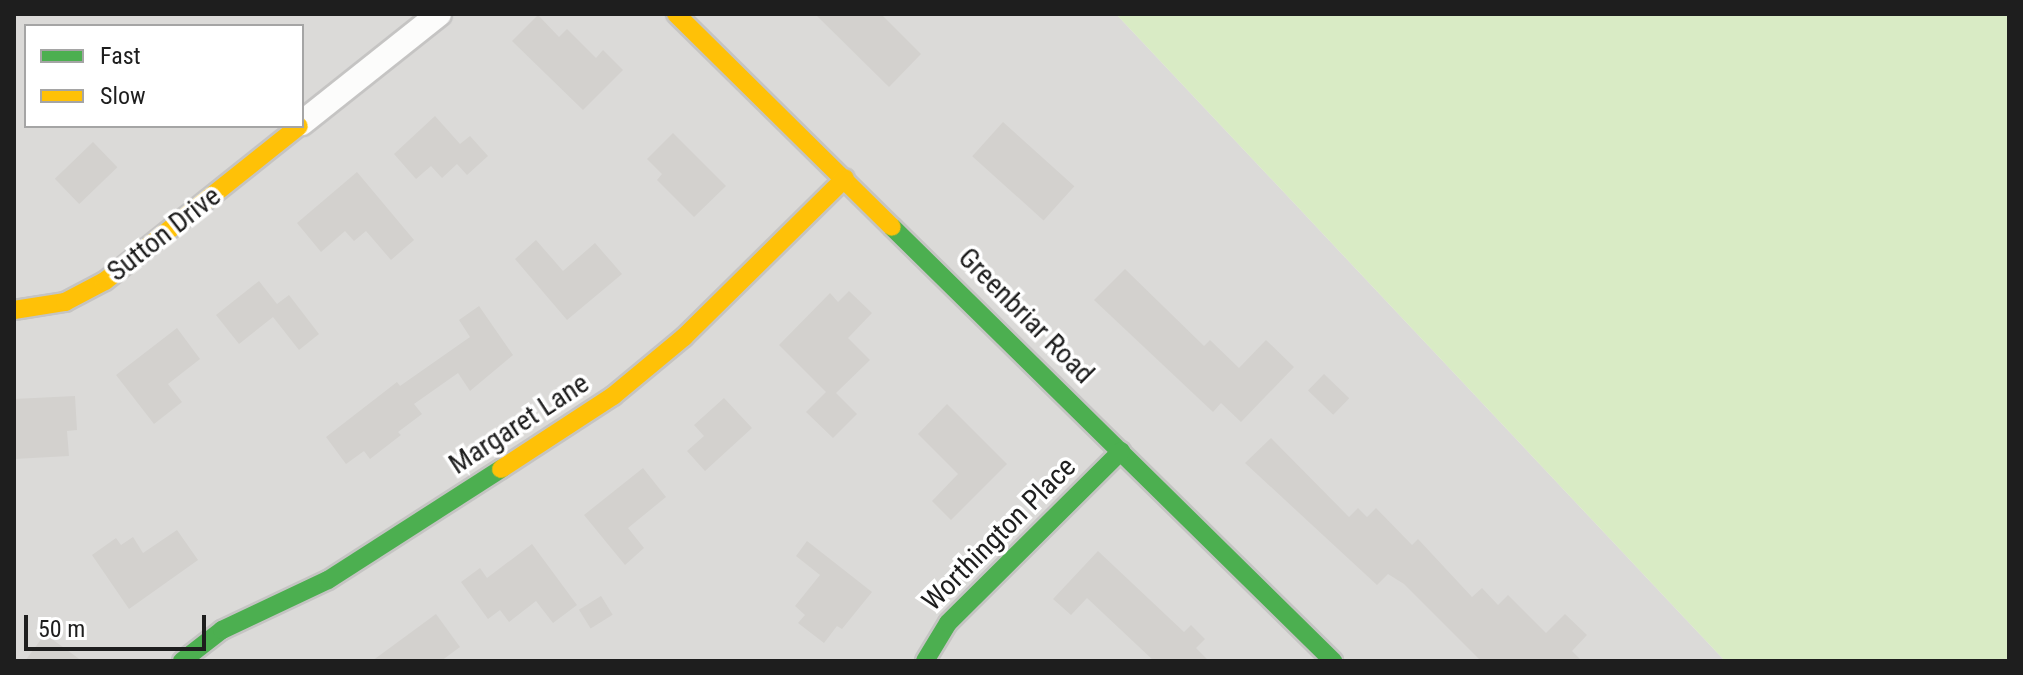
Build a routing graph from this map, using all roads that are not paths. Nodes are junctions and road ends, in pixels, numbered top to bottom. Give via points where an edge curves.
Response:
1 (439, 14) edge
2 (676, 14) edge
3 (304, 122) edge
4 (296, 128) edge
5 (845, 178) junction
6 (14, 310) edge
7 (1121, 451) junction
8 (182, 661) edge
9 (925, 661) edge
10 (1333, 661) edge

1 - 3 street, Sutton Drive
2 - 5 street, Greenbriar Road
4 - 6 street, Sutton Drive via 105,281 65,302
5 - 7 street, Greenbriar Road
5 - 8 street, Margaret Lane via 684,337 613,396 328,580 222,630
7 - 9 street, Worthington Place via 948,623
7 - 10 street, Greenbriar Road

